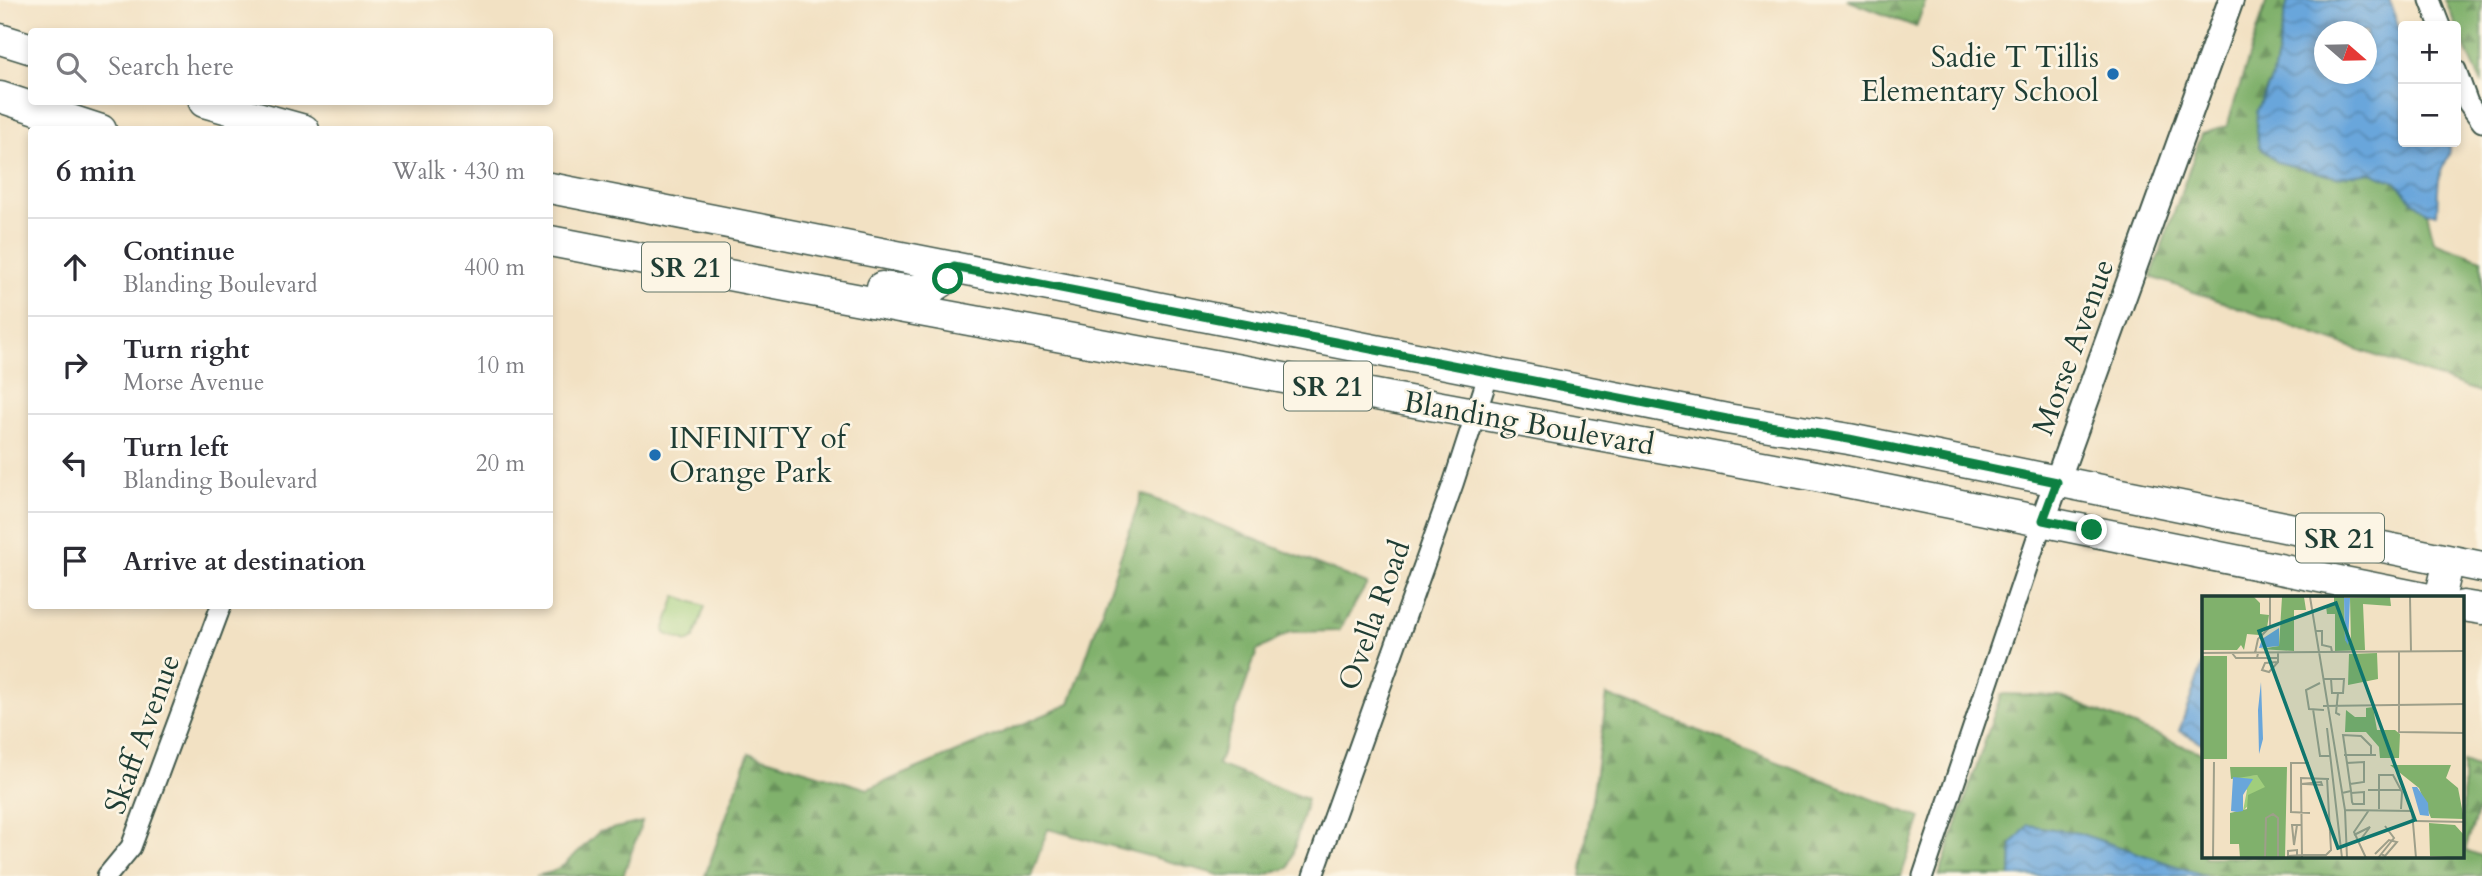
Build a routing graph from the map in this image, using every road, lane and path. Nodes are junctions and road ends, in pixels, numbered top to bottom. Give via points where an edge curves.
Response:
1 (2231, 0) edge
2 (2430, 0) edge
3 (2438, 21) edge
4 (0, 39) edge
5 (28, 48) edge
6 (2461, 84) edge
7 (0, 97) edge
8 (215, 105) edge
9 (2482, 122) edge
10 (89, 126) edge
11 (290, 126) edge
12 (553, 189) edge
13 (553, 242) edge
14 (681, 266) junction
15 (954, 267) junction
16 (1489, 373) junction
17 (1475, 413) junction
18 (1849, 439) junction
19 (1757, 465) junction
20 (2057, 482) junction
21 (2043, 520) junction
22 (2449, 561) junction
23 (2482, 567) edge
24 (2414, 596) edge
25 (2440, 596) edge
26 (2464, 606) edge
27 (220, 609) edge
28 (2482, 609) edge
29 (107, 876) edge
30 (1312, 876) edge
31 (1923, 876) edge

1 - 20 street, Morse Avenue
2 - 3 street
4 - 5 main road
6 - 9 street
7 - 10 main road
8 - 11 main road
12 - 15 main road, Blanding Boulevard / SR 21
13 - 14 main road, Blanding Boulevard / SR 21
14 - 15 main road via 739,261 905,290 941,284
14 - 17 main road, Blanding Boulevard / SR 21
15 - 16 main road, Blanding Boulevard / SR 21
16 - 17 street, Ovella Road
16 - 18 main road, Blanding Boulevard / SR 21
17 - 19 main road, Blanding Boulevard / SR 21
17 - 30 street, Ovella Road
18 - 19 main road via 1811,452 1777,450
18 - 20 main road, Blanding Boulevard / SR 21
19 - 21 main road, Blanding Boulevard / SR 21
20 - 21 street, Morse Avenue
20 - 22 main road, Blanding Boulevard / SR 21
21 - 24 main road, Blanding Boulevard / SR 21
21 - 31 street, Morse Avenue
22 - 23 main road, Blanding Boulevard / SR 21
22 - 25 main road
26 - 28 main road
27 - 29 street, Skaff Avenue via 131,847

